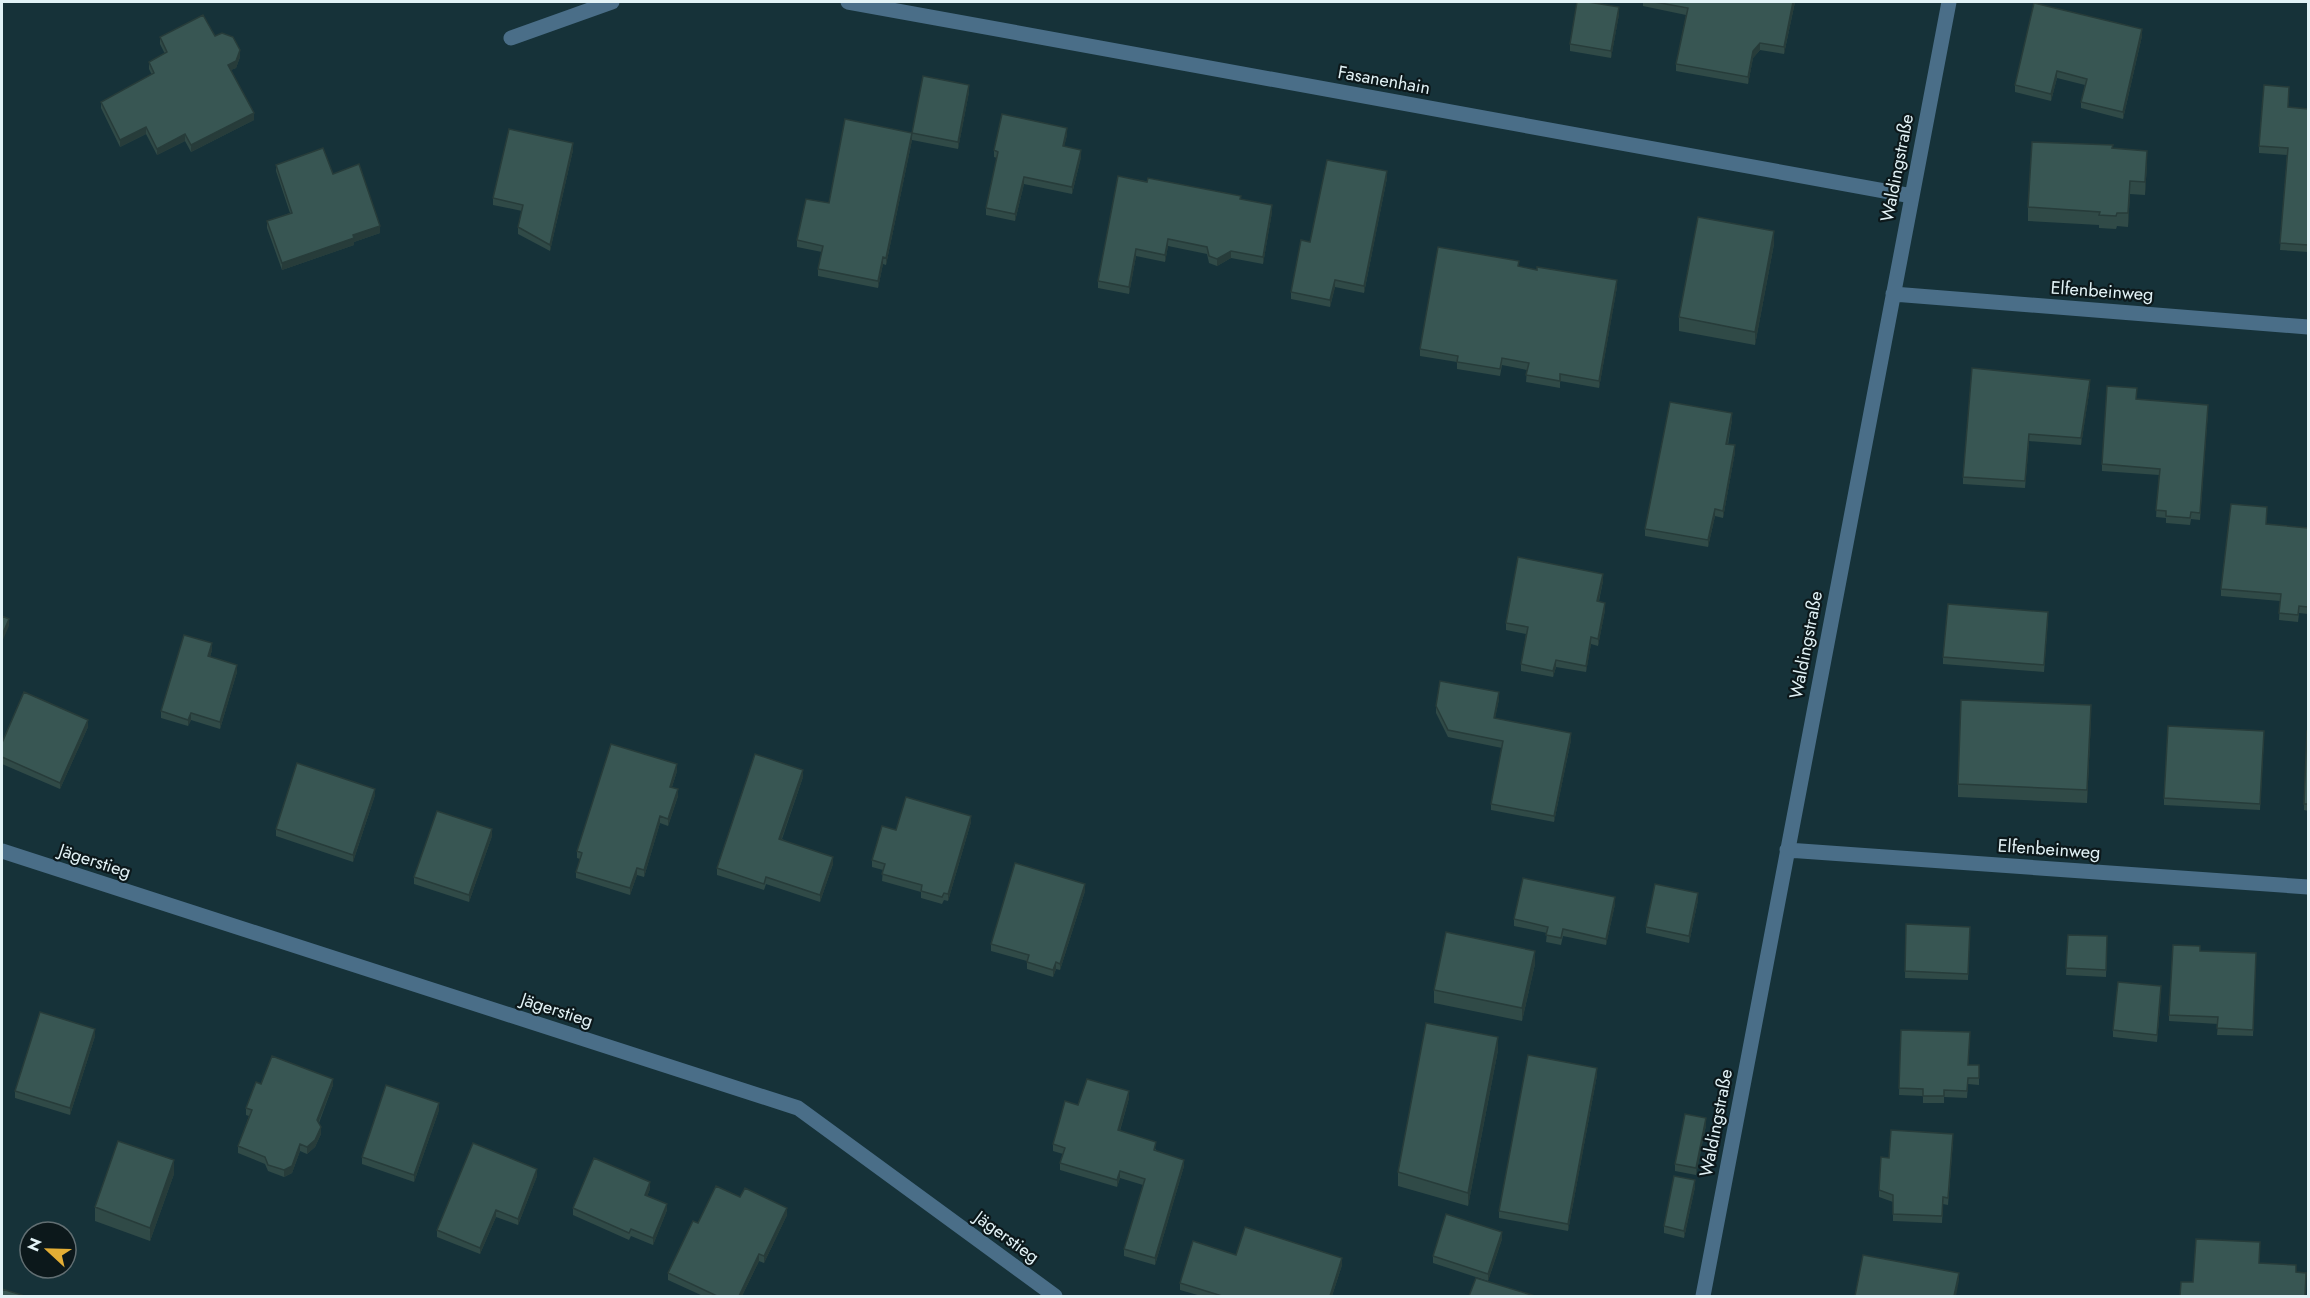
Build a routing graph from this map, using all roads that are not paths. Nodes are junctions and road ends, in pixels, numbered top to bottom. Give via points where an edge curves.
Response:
1 (612, 2) edge
2 (848, 2) edge
3 (1949, 2) edge
4 (510, 38) dead end
5 (1912, 196) junction
6 (1893, 294) junction
7 (2308, 327) edge
8 (1787, 850) junction
9 (2, 851) edge
10 (2308, 887) edge
11 (1055, 1296) edge
12 (1703, 1296) edge

1 - 4 street
2 - 5 street, Fasanenhain
3 - 5 street, Waldingstraße
5 - 6 street, Waldingstraße
6 - 7 street, Elfenbeinweg
6 - 8 street, Waldingstraße
8 - 10 street, Elfenbeinweg
8 - 12 street, Waldingstraße
9 - 11 street, Jägerstieg via 798,1108

